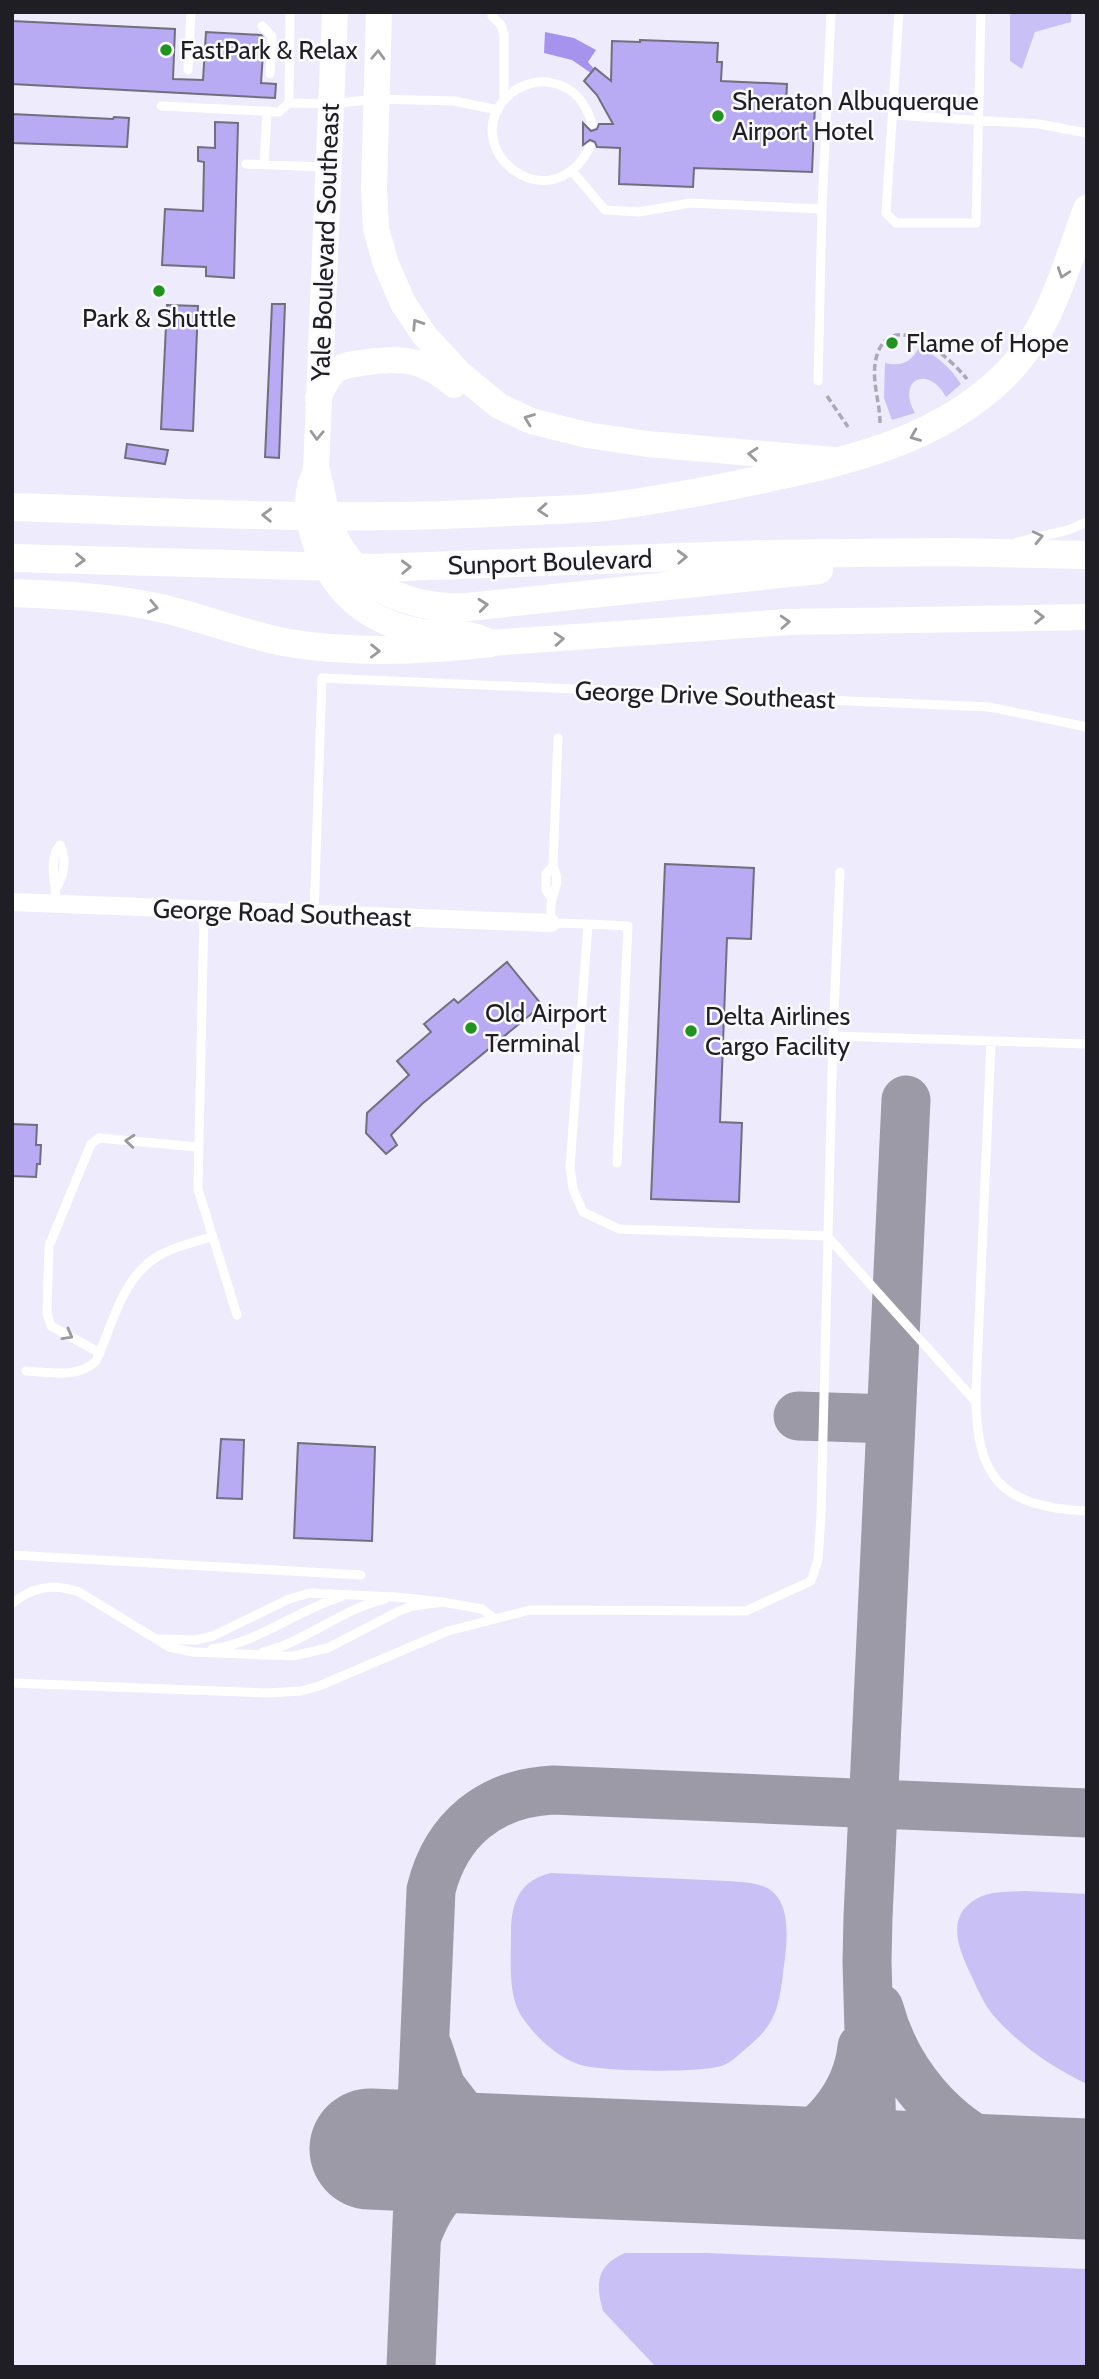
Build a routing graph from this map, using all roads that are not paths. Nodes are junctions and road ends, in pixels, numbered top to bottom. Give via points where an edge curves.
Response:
1 (191, 12) edge
2 (290, 12) edge
3 (335, 12) edge
4 (379, 12) edge
5 (831, 12) edge
6 (899, 12) edge
7 (981, 12) edge
8 (492, 16) dead end
9 (262, 26) dead end
10 (188, 70) dead end
11 (270, 74) dead end
12 (377, 99) junction
13 (504, 100) junction
14 (289, 103) junction
15 (330, 104) junction
16 (161, 106) dead end
17 (498, 110) junction
18 (267, 111) junction
19 (893, 116) junction
20 (979, 121) junction
21 (592, 124) dead end
22 (1087, 133) edge
23 (590, 147) dead end
24 (246, 164) dead end
25 (264, 164) junction
26 (328, 167) junction
27 (572, 171) junction
28 (822, 209) junction
29 (1087, 209) edge
30 (818, 381) dead end
31 (318, 398) junction
32 (499, 406) junction
33 (845, 461) junction
34 (315, 481) junction
35 (12, 507) edge
36 (1087, 522) edge
37 (938, 552) junction
38 (1087, 555) edge
39 (12, 558) edge
40 (12, 593) edge
41 (1087, 617) edge
42 (490, 643) junction
43 (1087, 727) edge
44 (558, 738) dead end
45 (840, 872) dead end
46 (12, 902) edge
47 (204, 910) junction
48 (314, 914) junction
49 (551, 923) junction
50 (588, 923) junction
51 (833, 1036) junction
52 (991, 1042) junction
53 (1087, 1045) edge
54 (198, 1147) junction
55 (617, 1163) dead end
56 (827, 1236) junction
57 (212, 1237) junction
58 (237, 1315) dead end
59 (100, 1353) junction
60 (26, 1371) dead end
61 (976, 1402) junction
62 (1087, 1511) edge
63 (12, 1555) edge
64 (362, 1575) dead end
65 (350, 1595) junction
66 (396, 1597) junction
67 (443, 1602) junction
68 (12, 1604) edge
69 (495, 1619) junction
70 (151, 1638) junction
71 (193, 1651) junction
72 (251, 1654) junction
73 (12, 1683) edge

1 - 10 lane
2 - 14 lane
3 - 15 main road, Yale Boulevard Southeast
12 -> 4 main road, Yale Boulevard Southeast
5 - 28 lane
6 - 19 lane
7 - 20 lane
8 - 13 lane via 504,34
9 - 11 lane via 272,36
12 - 15 lane
12 - 17 lane via 454,101
32 -> 12 main road, Yale Boulevard Southeast via 459,373 425,336 403,303 386,264 376,229 373,188
13 - 17 lane
13 - 21 lane via 525,85 550,82 573,92 589,112
14 - 15 lane
14 - 18 lane via 279,112
15 - 26 main road, Yale Boulevard Southeast
16 - 18 lane
17 - 27 lane via 494,140 510,169 541,181
18 - 25 lane
19 - 20 lane
19 - 20 lane via 886,213 896,223 976,223
20 - 22 lane via 1039,124
23 - 27 lane
24 - 25 lane
25 - 26 lane
26 - 31 main road, Yale Boulevard Southeast
27 - 28 lane via 605,210 639,212 690,203
28 - 30 lane
29 -> 33 main road, Sunport Boulevard via 1045,319 1020,360 946,421
31 - 32 main road via 342,367 402,359 427,365 464,393
31 -> 34 main road, Yale Boulevard Southeast
33 -> 32 main road, Yale Boulevard Southeast via 587,436 531,421
33 -> 35 main road, Sunport Boulevard via 611,506 466,515 358,517
34 -> 37 main road via 341,548 365,576 393,596 431,606 468,607 867,564
34 - 42 main road, Yale Boulevard Southeast via 309,519 313,537 344,594 363,610 403,627 477,635
37 -> 36 lane via 1006,545
37 - 38 main road, Sunport Boulevard
39 -> 37 main road, Sunport Boulevard via 375,569
40 -> 42 main road via 130,602 255,636 318,647 384,651
42 -> 41 main road via 789,622
43 - 48 lane, George Drive Southeast via 989,707 322,678
44 - 49 lane via 553,866 557,892 552,899
45 - 51 lane
46 - 47 street, George Road Southeast via 56,896
47 - 48 street, George Road Southeast
47 - 54 lane
48 - 49 street, George Road Southeast
49 - 50 lane
50 - 55 lane via 628,926
50 - 56 lane via 570,1167 583,1212 619,1228
51 - 52 lane
51 - 56 lane
52 - 53 lane
52 - 61 lane
54 - 57 lane via 198,1189
54 -> 59 lane via 99,1138 91,1144 49,1246 47,1313 51,1326
56 - 61 lane
56 - 69 lane via 818,1560 811,1581 746,1611 530,1610
57 - 58 lane
57 - 59 lane via 162,1253 139,1270
59 - 60 lane via 82,1371
61 - 62 lane via 980,1444 1000,1486 1032,1504
63 - 64 lane
65 - 66 lane
65 - 70 lane via 300,1595 196,1640
65 - 71 lane via 315,1606 238,1643
66 - 67 lane
66 - 72 lane via 356,1610 285,1646
67 - 69 lane via 482,1609
67 - 72 lane via 413,1605 310,1654
68 - 70 lane via 43,1587 68,1588
69 - 73 lane via 448,1631 300,1691
70 - 71 lane
71 - 72 lane

